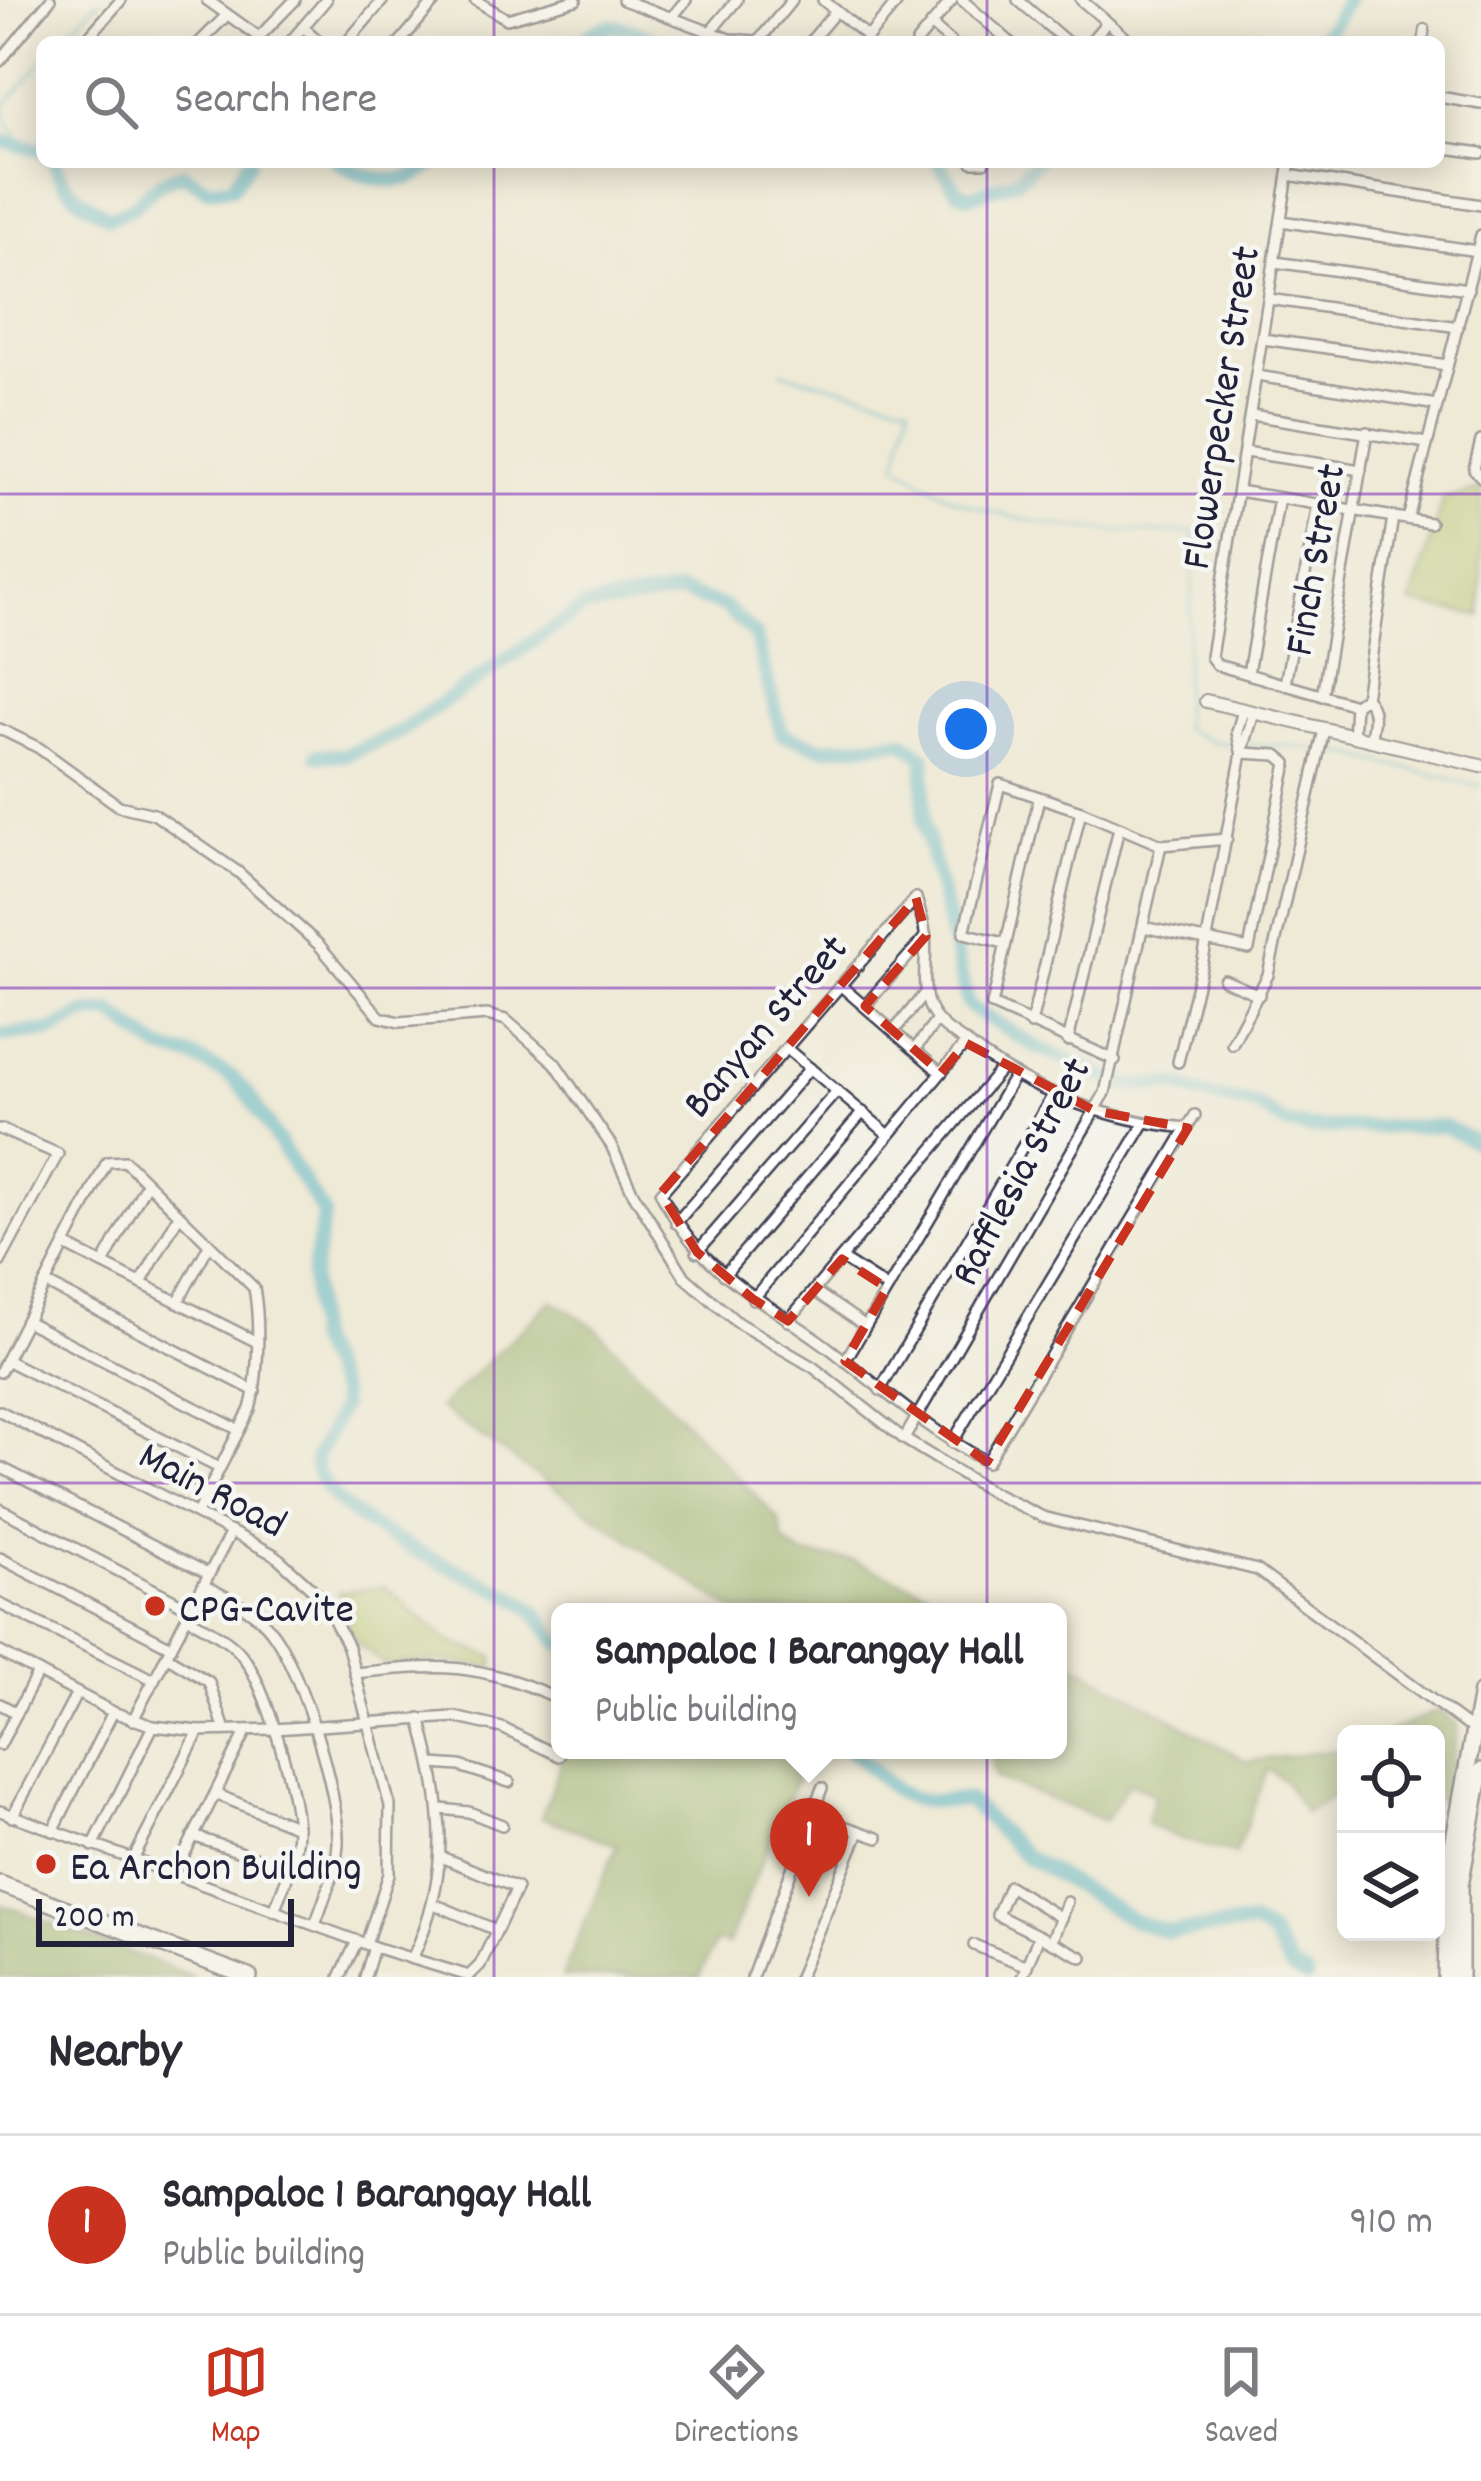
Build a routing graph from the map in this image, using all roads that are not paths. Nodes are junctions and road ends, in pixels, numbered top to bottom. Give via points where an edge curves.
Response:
1 (50, 0) edge
2 (121, 0) edge
3 (207, 0) edge
4 (295, 0) edge
5 (326, 0) edge
6 (382, 0) edge
7 (475, 0) edge
8 (544, 0) edge
9 (576, 0) edge
10 (686, 0) edge
11 (737, 0) edge
12 (792, 0) edge
13 (823, 0) edge
14 (952, 0) edge
15 (962, 0) edge
16 (1018, 0) edge
17 (1081, 0) edge
18 (629, 1) edge
19 (430, 2) edge
20 (893, 2) edge
21 (555, 8) junction
22 (836, 11) junction
23 (227, 15) junction
24 (672, 17) junction
25 (1107, 22) junction
26 (931, 25) junction
27 (303, 27) junction
28 (1425, 29) dead end
29 (710, 32) junction
30 (88, 36) edge
31 (206, 36) edge
32 (258, 36) edge
33 (260, 36) edge
34 (295, 36) edge
35 (313, 36) edge
36 (352, 36) edge
37 (404, 36) edge
38 (721, 36) edge
39 (767, 36) edge
40 (815, 36) edge
41 (863, 36) edge
42 (868, 36) edge
43 (922, 36) edge
44 (944, 36) edge
45 (1003, 36) edge
46 (1060, 36) edge
47 (1095, 36) edge
48 (1124, 36) edge
49 (1424, 36) edge
50 (0, 61) edge
51 (1445, 98) edge
52 (1481, 104) edge
53 (1445, 148) edge
54 (1481, 153) edge
55 (1289, 168) edge
56 (1288, 175) junction
57 (1481, 205) edge
58 (1281, 220) junction
59 (1481, 235) edge
60 (1477, 251) junction
61 (1275, 262) junction
62 (1468, 289) junction
63 (1269, 299) junction
64 (1458, 327) junction
65 (1263, 339) junction
66 (1447, 365) junction
67 (1257, 376) junction
68 (1436, 405) junction
69 (1251, 415) junction
70 (1367, 432) junction
71 (1481, 441) edge
72 (1427, 442) junction
73 (1245, 452) junction
74 (1361, 470) junction
75 (1479, 476) edge
76 (1238, 491) junction
77 (1279, 498) junction
78 (1318, 504) junction
79 (1354, 510) junction
80 (1393, 517) junction
81 (1408, 519) junction
82 (1430, 523) dead end
83 (1248, 674) junction
84 (1285, 684) junction
85 (1322, 696) junction
86 (1206, 701) dead end
87 (1360, 702) junction
88 (1248, 711) junction
89 (0, 729) edge
90 (1324, 730) junction
91 (1353, 737) junction
92 (1370, 741) junction
93 (1242, 753) junction
94 (1481, 766) edge
95 (1039, 798) junction
96 (1081, 811) junction
97 (1119, 828) junction
98 (1227, 839) junction
99 (1161, 845) junction
100 (1143, 927) junction
101 (926, 936) junction
102 (1205, 940) junction
103 (1004, 944) junction
104 (1224, 980) dead end
105 (840, 985) junction
106 (925, 993) junction
107 (1259, 995) junction
108 (865, 1006) junction
109 (937, 1020) junction
110 (1030, 1024) junction
111 (894, 1031) junction
112 (1068, 1042) junction
113 (966, 1043) junction
114 (1232, 1044) dead end
115 (786, 1048) junction
116 (915, 1049) junction
117 (1178, 1062) dead end
118 (1114, 1065) junction
119 (810, 1068) junction
120 (1001, 1069) junction
121 (941, 1072) junction
122 (1015, 1076) junction
123 (837, 1091) junction
124 (1054, 1093) junction
125 (1095, 1111) junction
126 (863, 1112) junction
127 (1195, 1115) dead end
128 (1144, 1124) junction
129 (1188, 1128) junction
130 (0, 1129) edge
131 (889, 1135) junction
132 (146, 1184) junction
133 (178, 1215) junction
134 (676, 1223) junction
135 (65, 1245) junction
136 (209, 1245) junction
137 (698, 1252) junction
138 (842, 1259) junction
139 (0, 1262) edge
140 (103, 1264) junction
141 (724, 1275) junction
142 (46, 1283) junction
143 (141, 1283) junction
144 (887, 1288) junction
145 (814, 1292) junction
146 (753, 1299) junction
147 (178, 1302) junction
148 (788, 1321) junction
149 (26, 1322) junction
150 (864, 1325) junction
151 (255, 1341) junction
152 (844, 1360) junction
153 (3, 1366) edge
154 (256, 1390) junction
155 (880, 1390) junction
156 (0, 1411) edge
157 (917, 1420) junction
158 (239, 1430) junction
159 (904, 1439) junction
160 (952, 1443) junction
161 (0, 1467) edge
162 (219, 1468) junction
163 (0, 1509) edge
164 (197, 1513) junction
165 (231, 1532) junction
166 (0, 1558) edge
167 (206, 1580) junction
168 (0, 1604) edge
169 (189, 1613) junction
170 (0, 1652) edge
171 (169, 1652) junction
172 (38, 1672) junction
173 (355, 1672) junction
174 (154, 1680) junction
175 (1481, 1692) edge
176 (77, 1693) junction
177 (551, 1695) edge
178 (0, 1704) edge
179 (113, 1712) junction
180 (17, 1713) junction
181 (419, 1718) junction
182 (133, 1720) junction
183 (368, 1723) junction
184 (153, 1726) junction
185 (313, 1728) junction
186 (1478, 1728) edge
187 (225, 1730) junction
188 (247, 1730) junction
189 (274, 1730) junction
190 (199, 1731) junction
191 (0, 1744) edge
192 (551, 1752) edge
193 (432, 1764) junction
194 (1481, 1772) edge
195 (508, 1781) dead end
196 (822, 1788) dead end
197 (215, 1794) junction
198 (441, 1809) junction
199 (0, 1811) edge
200 (12, 1816) junction
201 (812, 1820) junction
202 (502, 1825) dead end
203 (297, 1827) junction
204 (53, 1831) junction
205 (860, 1832) junction
206 (193, 1836) junction
207 (878, 1838) dead end
208 (93, 1846) junction
209 (441, 1857) junction
210 (133, 1860) junction
211 (290, 1869) junction
212 (174, 1875) junction
213 (0, 1884) edge
214 (0, 1895) edge
215 (1067, 1902) dead end
216 (434, 1904) junction
217 (274, 1911) junction
218 (1061, 1918) junction
219 (315, 1925) junction
220 (496, 1930) junction
221 (1039, 1936) junction
222 (1052, 1942) junction
223 (366, 1944) junction
224 (974, 1945) dead end
225 (1082, 1957) dead end
226 (412, 1959) junction
227 (1025, 1971) edge
228 (464, 1976) edge
229 (1453, 1976) edge
230 (220, 1977) edge
231 (249, 1977) edge
232 (340, 1977) edge
233 (365, 1977) edge
234 (752, 1977) edge
235 (799, 1977) edge

1 - 50 street
2 - 30 street
3 - 23 street
4 - 33 street
5 - 27 street
6 - 36 street
7 - 21 street via 507,19
8 - 21 street
9 - 21 street
10 - 24 street
11 - 29 street
12 - 39 street
13 - 22 street
14 - 26 street
15 - 45 street
16 - 46 street
17 - 25 street
18 - 24 street
19 - 37 street
20 - 42 street
22 - 40 street
22 - 41 street
23 - 31 street
23 - 32 street
24 - 29 street
25 - 47 street
25 - 48 street
26 - 43 street
26 - 44 street
27 - 34 street
27 - 35 street
28 - 49 street
29 - 38 street
51 - 52 street
53 - 54 street
55 - 56 street, Flowerpecker Street
56 - 57 street
56 - 58 street, Flowerpecker Street
58 - 60 street
58 - 61 street, Flowerpecker Street
59 - 60 street
60 - 62 street
61 - 62 street
61 - 63 street, Flowerpecker Street
62 - 64 street
63 - 64 street
63 - 65 street, Flowerpecker Street
64 - 66 street
65 - 66 street
65 - 67 street, Flowerpecker Street
66 - 68 street
67 - 68 street
67 - 69 street, Flowerpecker Street
68 - 72 street
69 - 70 street
69 - 73 street, Flowerpecker Street
70 - 72 street
70 - 74 street, Finch Street
71 - 75 street
72 - 81 street
73 - 74 street
73 - 76 street, Flowerpecker Street
74 - 79 street, Finch Street
76 - 77 street
76 - 83 street, Flowerpecker Street via 1213,662
77 - 78 street
77 - 83 street
78 - 79 street
78 - 84 street
79 - 80 street
79 - 85 street, Finch Street
80 - 81 street
80 - 87 street
81 - 82 street
83 - 84 street
84 - 85 street
85 - 87 street
86 - 88 street
87 - 91 street
87 - 92 street via 1372,705
88 - 90 street
88 - 93 street
89 - 159 street via 228,865 319,945 380,1017 487,1015 519,1030 555,1063 611,1145 685,1277
90 - 91 street
90 - 107 street
91 - 92 street
92 - 94 street
93 - 98 street
93 - 102 street via 1287,763 1249,949
95 - 96 street
95 - 103 street
95 - 103 street via 1000,784 964,933
96 - 97 street
96 - 110 street
97 - 99 street
97 - 112 street
98 - 99 street
98 - 102 street
99 - 100 street, Rafflesia Street
100 - 102 street
100 - 118 street, Rafflesia Street
101 - 105 street, Banyan Street via 916,898
101 - 106 street
101 - 108 street
102 - 117 street
103 - 110 street via 992,1005
104 - 107 street
105 - 108 street
105 - 115 street, Banyan Street
106 - 109 street
106 - 111 street
107 - 114 street
108 - 111 street
109 - 113 street
109 - 116 street
110 - 112 street
111 - 116 street
112 - 118 street
113 - 120 street
113 - 121 street
115 - 119 street
115 - 134 street, Banyan Street via 661,1193
116 - 121 street
118 - 125 street, Rafflesia Street
119 - 123 street
119 - 134 street
120 - 122 street
120 - 138 street
121 - 131 street
122 - 124 street
122 - 144 street
123 - 126 street
123 - 137 street
124 - 125 street
124 - 155 street
125 - 128 street
125 - 157 street, Rafflesia Street
126 - 131 street
126 - 141 street
127 - 129 street
128 - 129 street
128 - 160 street
129 - 160 street via 987,1462
130 - 139 street via 58,1154
131 - 146 street
132 - 133 street
132 - 135 street via 124,1161 107,1162
132 - 140 street
133 - 136 street
133 - 143 street
134 - 137 street
135 - 140 street
135 - 142 street
136 - 147 street
136 - 151 street via 254,1288
137 - 141 street
138 - 144 street
138 - 145 street
140 - 143 street
141 - 146 street
142 - 149 street
142 - 154 street
143 - 147 street
144 - 150 street
145 - 148 street
145 - 150 street
146 - 148 street
147 - 151 street
148 - 152 street
149 - 153 street
149 - 158 street
150 - 152 street
151 - 154 street
152 - 155 street
153 - 162 street
154 - 158 street
155 - 157 street
156 - 164 street, Main Road
157 - 159 street, Rafflesia Street
157 - 160 street
158 - 162 street
159 - 186 street via 1043,1517 1257,1570
161 - 167 street
162 - 164 street
163 - 169 street
164 - 165 street, Main Road
165 - 167 street
165 - 173 street, Main Road via 312,1586 341,1630
166 - 171 street
167 - 169 street
167 - 185 street via 274,1634
168 - 174 street
169 - 171 street
169 - 189 street via 242,1654
170 - 172 street
171 - 174 street
171 - 187 street via 208,1682
172 - 176 street
172 - 180 street
173 - 177 street via 464,1667
173 - 183 street, Main Road
174 - 182 street
175 - 186 main road
176 - 179 street
176 - 200 street
178 - 180 street
179 - 182 street
179 - 204 street
180 - 191 street
181 - 183 street
181 - 192 street via 488,1724
181 - 193 street
182 - 184 street
183 - 185 street
183 - 223 street, Main Road via 392,1831
184 - 190 street
184 - 208 street
185 - 189 street
185 - 219 street via 338,1845
186 - 229 main road via 1449,1866
187 - 188 street
187 - 190 street
188 - 189 street
188 - 197 street
189 - 203 street
190 - 210 street
193 - 195 street
193 - 198 street
194 - 229 main road
196 - 201 street
197 - 203 street
197 - 206 street
198 - 202 street
198 - 209 street
199 - 200 street
200 - 204 street
201 - 205 street
201 - 234 street
203 - 211 street
204 - 208 street
205 - 207 street
205 - 235 street
206 - 211 street
206 - 212 street
208 - 210 street
209 - 216 street
209 - 220 street via 517,1888
210 - 212 street
211 - 217 street
212 - 217 street
213 - 231 main road
214 - 230 main road
215 - 218 street
216 - 220 street
216 - 226 street
217 - 219 street
218 - 221 street via 1010,1886 997,1915
218 - 222 street
219 - 223 street
220 - 228 street via 480,1965
221 - 222 street
221 - 227 street
222 - 225 street
223 - 226 street
223 - 232 street, Main Road
223 - 233 street, Main Road
224 - 227 street
226 - 228 street

